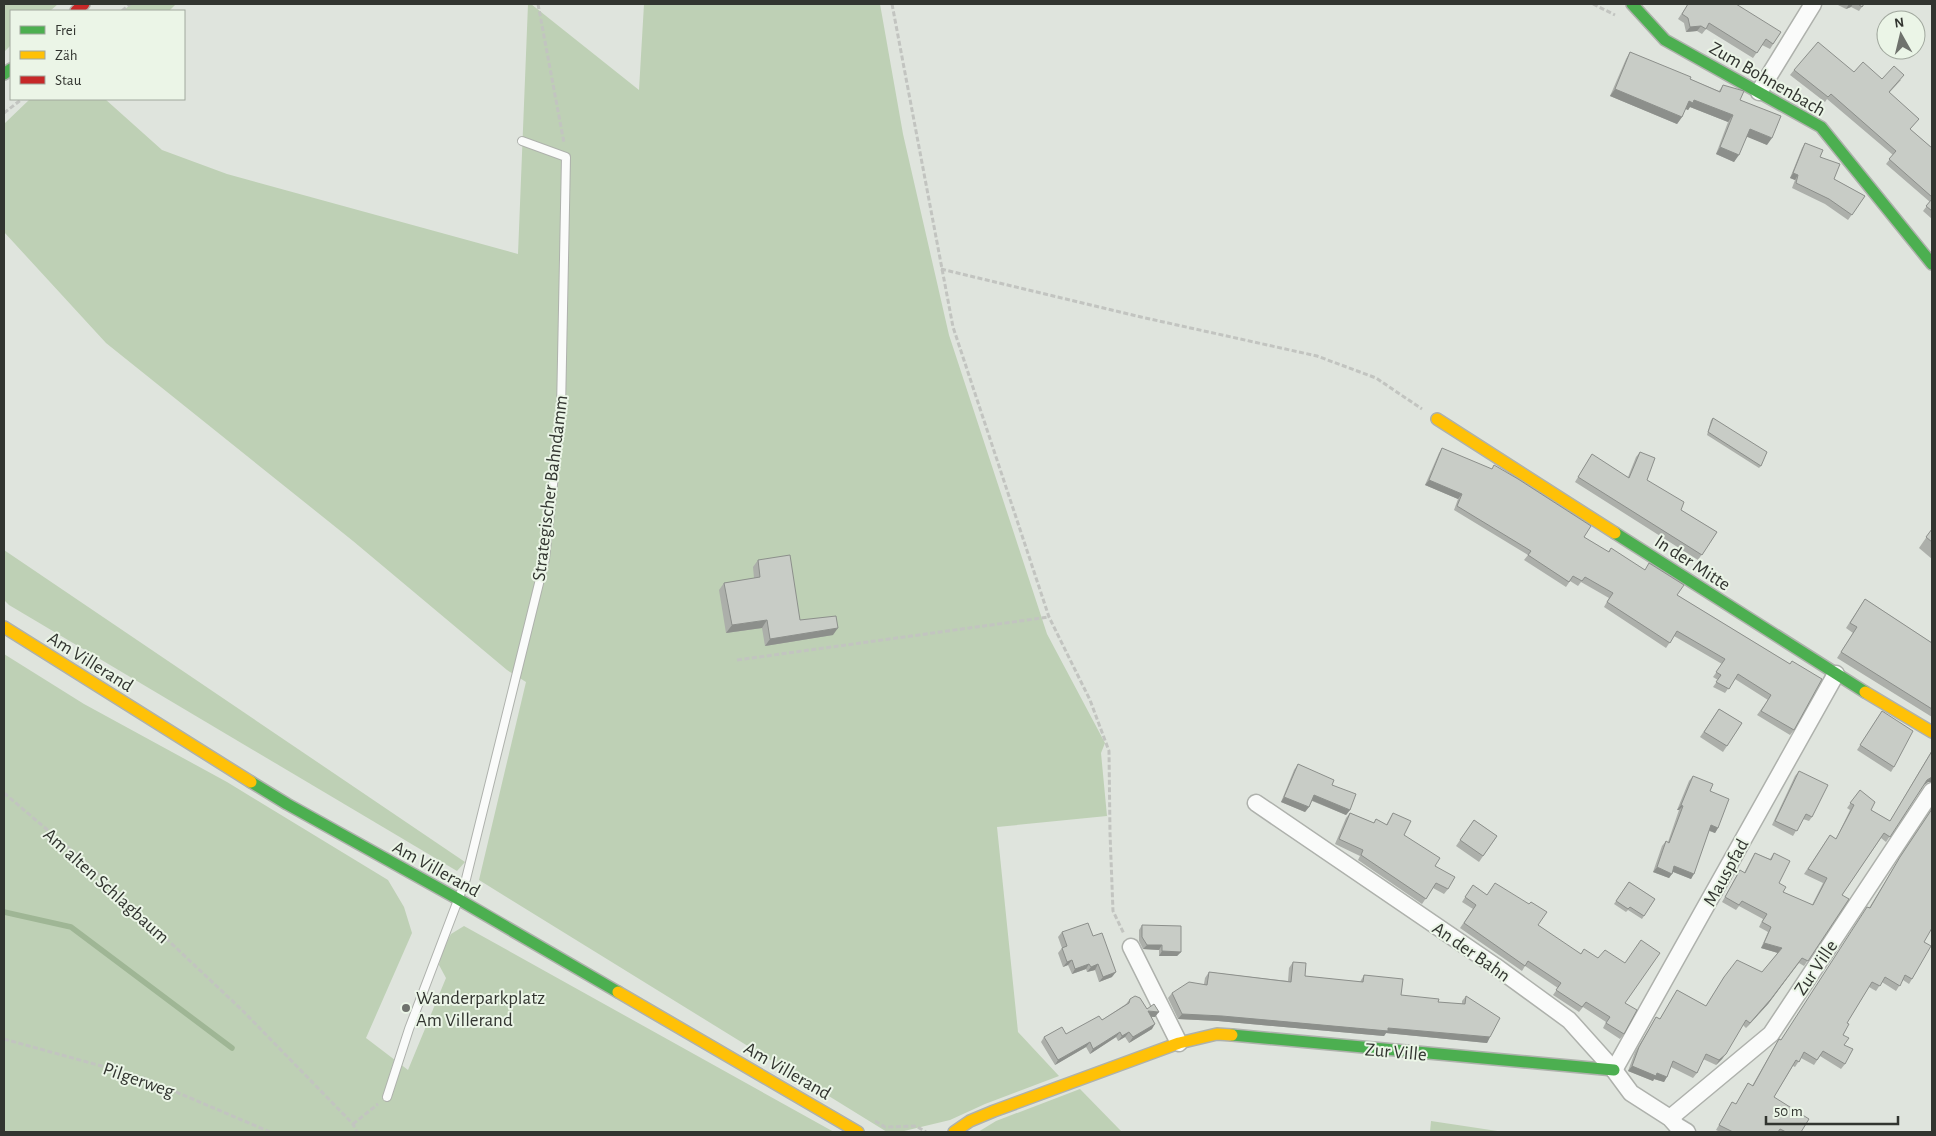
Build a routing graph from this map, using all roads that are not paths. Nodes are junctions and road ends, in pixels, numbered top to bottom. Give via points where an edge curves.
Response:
1 (1632, 4) edge
2 (1813, 4) edge
3 (1759, 92) junction
4 (522, 141) dead end
5 (1932, 264) edge
6 (1437, 419) road end
7 (4, 627) edge
8 (1836, 674) junction
9 (1932, 732) edge
10 (1932, 791) edge
11 (1256, 803) dead end
12 (458, 899) junction
13 (1131, 947) road end
14 (1179, 1043) junction
15 (1614, 1070) junction
16 (387, 1097) road end
17 (1670, 1118) junction
18 (858, 1132) edge
19 (954, 1132) edge
20 (1687, 1132) edge

1 - 3 street, Zum Bohnenbach via 1665,40
2 - 3 street
3 - 5 street, Zum Bohnenbach via 1821,127
4 - 12 lane, Strategischer Bahndamm via 566,157 561,410 545,560 470,864
6 - 8 street, In der Mitte
7 - 12 street, Am Villerand via 286,804
8 - 9 street, In der Mitte
8 - 15 street, Mauspfad
10 - 17 street, Zur Ville via 1771,1034
11 - 15 street, An der Bahn via 1570,1020
12 - 16 lane, Strategischer Bahndamm
12 - 18 street, Am Villerand
13 - 14 street
14 - 15 street, Zur Ville via 1218,1034
14 - 19 street, Zur Ville via 994,1111
15 - 17 street, An der Bahn via 1631,1093
17 - 20 street, An der Bahn

